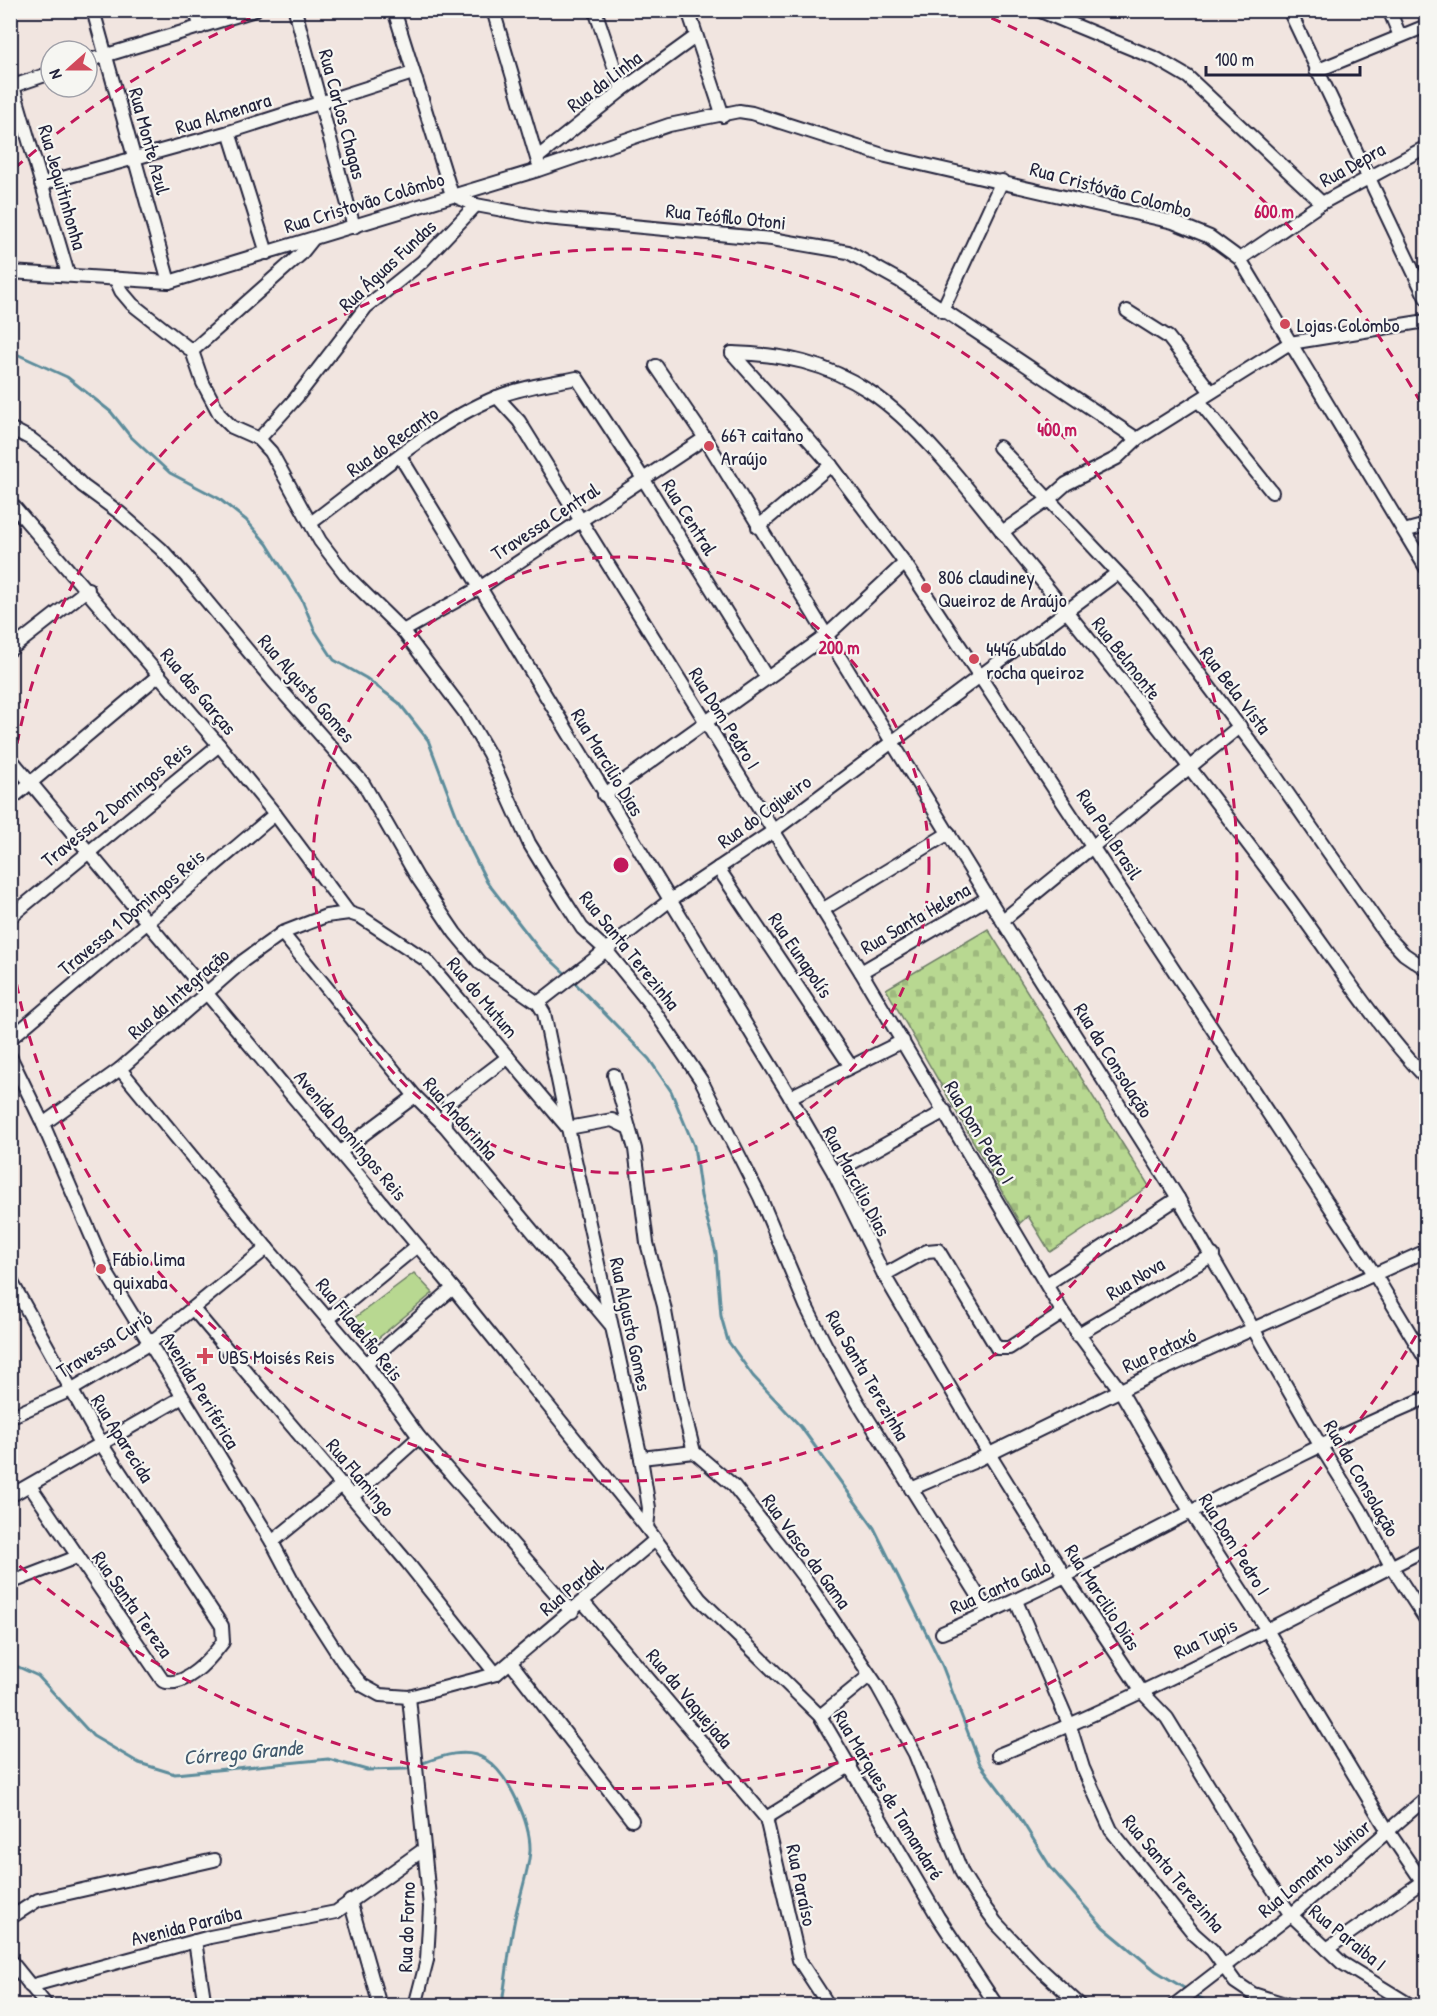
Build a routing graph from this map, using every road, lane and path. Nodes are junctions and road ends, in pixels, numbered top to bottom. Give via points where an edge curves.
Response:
1 (93, 10) edge
2 (195, 10) edge
3 (255, 10) edge
4 (295, 10) edge
5 (394, 10) edge
6 (493, 10) edge
7 (595, 10) edge
8 (1038, 10) edge
9 (1289, 10) edge
10 (1389, 10) edge
11 (691, 15) edge
12 (1426, 26) edge
13 (201, 27) junction
14 (1400, 36) junction
15 (695, 38) junction
16 (107, 55) junction
17 (99, 57) edge
18 (1316, 71) junction
19 (413, 73) junction
20 (39, 76) edge
21 (11, 83) edge
22 (622, 90) junction
23 (320, 103) junction
24 (723, 116) junction
25 (229, 132) junction
26 (1426, 147) edge
27 (538, 157) junction
28 (135, 159) junction
29 (538, 170) junction
30 (1367, 178) junction
31 (1002, 181) junction
32 (41, 183) junction
33 (452, 195) junction
34 (1322, 203) junction
35 (476, 205) junction
36 (354, 227) junction
37 (313, 239) junction
38 (267, 253) junction
39 (1240, 259) junction
40 (10, 272) edge
41 (68, 274) junction
42 (116, 278) junction
43 (169, 282) junction
44 (1426, 298) edge
45 (942, 311) junction
46 (1126, 311) dead end
47 (1426, 321) edge
48 (1290, 343) junction
49 (192, 351) junction
50 (732, 353) joint
51 (656, 366) dead end
52 (577, 378) joint
53 (1211, 392) junction
54 (498, 397) junction
55 (1199, 401) junction
56 (10, 428) edge
57 (705, 438) junction
58 (259, 439) junction
59 (1137, 439) junction
60 (999, 447) dead end
61 (400, 456) junction
62 (831, 465) junction
63 (644, 480) junction
64 (1272, 492) dead end
65 (1048, 500) junction
66 (11, 504) edge
67 (312, 522) junction
68 (580, 522) junction
69 (1426, 525) edge
70 (758, 527) junction
71 (1404, 531) junction
72 (1002, 532) junction
73 (905, 563) junction
74 (1426, 568) edge
75 (1116, 574) junction
76 (481, 587) junction
77 (88, 589) junction
78 (1066, 610) junction
79 (403, 631) junction
80 (826, 636) junction
81 (10, 650) edge
82 (981, 674) junction
83 (159, 675) junction
84 (767, 678) junction
85 (705, 723) junction
86 (1240, 726) junction
87 (891, 742) junction
88 (219, 745) junction
89 (10, 758) edge
90 (1189, 768) junction
91 (31, 783) junction
92 (604, 795) junction
93 (10, 800) edge
94 (275, 814) junction
95 (772, 831) junction
96 (949, 833) junction
97 (1095, 847) junction
98 (88, 850) junction
99 (718, 868) junction
100 (988, 898) junction
101 (669, 901) junction
102 (822, 910) junction
103 (349, 913) junction
104 (10, 917) edge
105 (1003, 920) junction
106 (149, 922) junction
107 (282, 933) junction
108 (606, 950) junction
109 (1426, 969) edge
110 (861, 972) junction
111 (207, 992) junction
112 (538, 1003) junction
113 (10, 1039) edge
114 (903, 1041) junction
115 (10, 1056) edge
116 (508, 1056) junction
117 (850, 1065) junction
118 (120, 1069) junction
119 (614, 1075) dead end
120 (1426, 1078) edge
121 (415, 1096) junction
122 (790, 1097) junction
123 (945, 1111) junction
124 (43, 1124) junction
125 (444, 1125) junction
126 (568, 1128) junction
127 (629, 1128) junction
128 (340, 1152) junction
129 (834, 1173) junction
130 (1179, 1198) junction
131 (417, 1246) junction
132 (267, 1248) junction
133 (1426, 1251) edge
134 (1213, 1255) junction
135 (884, 1275) junction
136 (1376, 1275) junction
137 (10, 1279) edge
138 (1047, 1284) junction
139 (453, 1288) junction
140 (193, 1309) junction
141 (1063, 1313) junction
142 (328, 1319) junction
143 (612, 1327) junction
144 (1254, 1328) junction
145 (1077, 1335) junction
146 (150, 1343) junction
147 (1426, 1359) edge
148 (366, 1364) junction
149 (71, 1390) junction
150 (1120, 1390) junction
151 (181, 1398) junction
152 (1426, 1398) edge
153 (10, 1417) edge
154 (419, 1437) junction
155 (102, 1445) junction
156 (1320, 1445) junction
157 (694, 1452) junction
158 (988, 1454) junction
159 (641, 1458) junction
160 (343, 1484) junction
161 (30, 1486) junction
162 (911, 1488) junction
163 (10, 1496) edge
164 (352, 1497) junction
165 (1191, 1513) junction
166 (647, 1528) junction
167 (655, 1540) junction
168 (272, 1542) junction
169 (1426, 1549) edge
170 (77, 1557) junction
171 (1391, 1566) junction
172 (1066, 1578) junction
173 (10, 1583) edge
174 (1016, 1601) junction
175 (584, 1603) junction
176 (212, 1611) joint
177 (572, 1612) junction
178 (989, 1613) junction
179 (1426, 1620) edge
180 (1266, 1630) junction
181 (942, 1633) dead end
182 (511, 1663) junction
183 (496, 1674) junction
184 (869, 1676) junction
185 (1142, 1692) junction
186 (408, 1697) junction
187 (820, 1716) junction
188 (1070, 1726) junction
189 (998, 1755) dead end
190 (851, 1765) junction
191 (1426, 1798) edge
192 (766, 1818) junction
193 (632, 1820) dead end
194 (1388, 1831) junction
195 (423, 1850) junction
196 (214, 1860) dead end
197 (1425, 1882) edge
198 (350, 1901) junction
199 (1291, 1915) junction
200 (10, 1918) edge
201 (195, 1941) junction
202 (1327, 1949) junction
203 (10, 1960) edge
204 (1225, 1967) junction
205 (30, 1986) junction
206 (47, 2006) edge
207 (205, 2006) edge
208 (380, 2006) edge
209 (415, 2006) edge
210 (829, 2006) edge
211 (997, 2006) edge
212 (1081, 2006) edge
213 (1173, 2006) edge
214 (1291, 2006) edge
215 (1412, 2006) edge

1 - 16 street, Rua Monte Azul
2 - 13 street
3 - 13 street
4 - 23 street, Rua Carlos Chagas
5 - 19 street
6 - 27 street
7 - 22 street
8 - 34 street via 1157,59 1188,77
9 - 18 street
10 - 14 street
11 - 15 street
12 - 14 street
13 - 16 street
14 - 18 street
15 - 22 street, Rua da Linha
15 - 24 street
16 - 17 street
16 - 28 street, Rua Monte Azul
18 - 30 street
19 - 23 street, Rua Almenara
19 - 33 street
20 - 21 street
21 - 32 street, Rua Jequitinhonha
22 - 27 street, Rua da Linha
23 - 25 street, Rua Almenara
23 - 36 street, Rua Carlos Chagas
24 - 29 street, Rua Cristovão Colômbo via 669,125
24 - 31 street, Rua Cristóvão Colombo via 739,111 752,113 886,156
25 - 28 street, Rua Almenara
25 - 38 street
26 - 30 street, Rua Depra
27 - 29 street
28 - 32 street, Rua Almenara
28 - 43 street, Rua Monte Azul
29 - 33 street, Rua Cristovão Colômbo
30 - 34 street, Rua Depra
30 - 44 street
31 - 39 street, Rua Cristóvão Colombo via 1173,222 1210,237
31 - 45 street
32 - 41 street, Rua Jequitinhonha
33 - 35 street, Rua Teófilo Otoni
33 - 36 street, Rua Cristovão Colômbo
34 - 39 street, Rua Depra
35 - 45 street, Rua Teófilo Otoni via 546,218 833,248 866,260
35 - 58 street, Rua Águas Fundas via 422,262 366,307
36 - 37 street, Rua Cristovão Colômbo
37 - 38 street, Rua Cristovão Colômbo
37 - 49 street
38 - 43 street, Rua Cristovão Colômbo
39 - 48 street, Rua Cristóvão Colombo
40 - 41 street, Rua Cristovão Colômbo
41 - 42 street, Rua Cristovão Colômbo
42 - 43 street, Rua Cristovão Colômbo
42 - 49 street via 132,304
45 - 59 street, Rua Teófilo Otoni
46 - 53 street via 1168,337
47 - 48 street
48 - 53 street
48 - 71 street, Rua Cristóvão Colombo
49 - 58 street, Rua Santa Terezinha via 220,415 232,427
50 - 62 street, Rua Pau Brasil
50 - 72 street, Rua Belmonte via 785,357 819,365 870,392 931,448
51 - 57 street
52 - 54 street, Rua do Recanto
52 - 63 street, Rua Central
53 - 55 street
54 - 61 street, Rua do Recanto via 472,409
54 - 68 street, Rua Dom Pedro I via 519,421
55 - 59 street
55 - 64 street
56 - 112 street, Rua Algusto Gomes via 31,439 120,513 185,575 363,783 417,877 455,933 480,963
57 - 63 street, Travessa Central
57 - 70 street
58 - 67 street, Rua Santa Terezinha via 278,460
59 - 65 street via 1117,458 1066,484
60 - 65 street, Rua Bela Vista
61 - 67 street, Rua do Recanto
61 - 76 street, Rua Marcilio Dias
62 - 70 street
62 - 73 street, Rua Pau Brasil
63 - 68 street, Travessa Central
63 - 84 street, Rua Central
65 - 72 street
65 - 75 street, Rua Bela Vista
66 - 77 street, Rua das Garças
67 - 79 street, Rua Santa Terezinha via 320,541 346,575
68 - 76 street, Travessa Central
68 - 85 street, Rua Dom Pedro I
69 - 71 street
70 - 80 street, Rua da Consolação
71 - 74 street, Rua Cristóvão Colombo
72 - 78 street, Rua Belmonte
73 - 80 street
73 - 82 street, Rua Pau Brasil
75 - 78 street, Rua do Cajueiro
75 - 86 street, Rua Bela Vista via 1135,591
76 - 79 street, Travessa Central
76 - 92 street, Rua Marcilio Dias
77 - 81 street
77 - 83 street, Rua das Garças
78 - 82 street, Rua do Cajueiro
78 - 90 street, Rua Belmonte
79 - 108 street, Rua Santa Terezinha via 476,731 529,843 554,884 582,928
80 - 84 street
80 - 87 street, Rua da Consolação
82 - 87 street, Rua do Cajueiro
82 - 97 street, Rua Pau Brasil
83 - 88 street, Rua das Garças
83 - 91 street
84 - 85 street
85 - 92 street
85 - 95 street, Rua Dom Pedro I
86 - 90 street
86 - 109 street, Rua Bela Vista via 1387,936
87 - 95 street, Rua do Cajueiro
87 - 96 street, Rua da Consolação
88 - 94 street, Rua das Garças
88 - 98 street, Travessa 2 Domingos Reis
89 - 91 street, Avenida Domingos Reis
90 - 97 street
90 - 120 street, Rua Belmonte via 1382,1026
91 - 93 street
91 - 98 street, Avenida Domingos Reis
92 - 101 street, Rua Marcilio Dias
94 - 103 street, Rua das Garças
94 - 106 street, Travessa 1 Domingos Reis
95 - 99 street, Rua do Cajueiro
95 - 102 street, Rua Dom Pedro I
96 - 100 street, Rua da Consolação
96 - 102 street
97 - 105 street
97 - 136 street, Rua Pau Brasil
98 - 104 street, Travessa 2 Domingos Reis
98 - 106 street, Avenida Domingos Reis
99 - 101 street, Rua do Cajueiro
99 - 117 street, Rua Eunapolís
100 - 105 street, Rua da Consolação
100 - 110 street, Rua Santa Helena
101 - 108 street, Rua do Cajueiro
101 - 122 street, Rua Marcilio Dias
102 - 110 street, Rua Dom Pedro I
103 - 107 street, Rua da Integração via 326,916
103 - 116 street, Rua do Mutum via 426,960
105 - 130 street, Rua da Consolação
106 - 111 street, Avenida Domingos Reis
106 - 113 street, Travessa 1 Domingos Reis
107 - 111 street, Rua da Integração
107 - 121 street, Rua Andorinha
108 - 112 street, Rua do Cajueiro
108 - 162 street, Rua Santa Terezinha via 649,1002 701,1080 765,1207 826,1346
110 - 114 street, Rua Dom Pedro I
111 - 118 street, Rua da Integração
111 - 128 street, Avenida Domingos Reis
112 - 126 street via 560,1079
114 - 117 street
114 - 123 street, Rua Dom Pedro I
115 - 124 street, Avenida Periférica
116 - 125 street via 449,1102
116 - 126 street, Rua do Mutum
117 - 122 street
118 - 124 street, Rua da Integração
118 - 132 street, Rua Filadelfio Reis
119 - 127 street
121 - 125 street, Rua Andorinha
121 - 128 street
122 - 129 street, Rua Marcilio Dias
123 - 129 street
123 - 138 street, Rua Dom Pedro I
124 - 146 street, Avenida Periférica via 109,1276
125 - 143 street, Rua Andorinha
126 - 127 street via 612,1120
126 - 143 street, Rua Algusto Gomes
127 - 157 street via 641,1182 646,1242 664,1306
128 - 131 street, Avenida Domingos Reis
129 - 135 street, Rua Marcilio Dias
130 - 134 street, Rua da Consolação
130 - 138 street
131 - 139 street, Avenida Domingos Reis
131 - 142 street
132 - 140 street, Travessa Curió
132 - 142 street, Rua Filadelfio Reis
133 - 136 street, Rua Pataxó
134 - 144 street, Rua da Consolação
134 - 145 street, Rua Nova
135 - 141 street via 927,1251 938,1250 1001,1350
135 - 158 street, Rua Marcilio Dias
136 - 144 street, Rua Pataxó
136 - 147 street, Rua Pau Brasil
137 - 149 street, Rua Aparecida
138 - 141 street, Rua Dom Pedro I
139 - 148 street
139 - 166 street, Avenida Domingos Reis
140 - 146 street, Travessa Curió
140 - 160 street, Rua Flamingo
141 - 145 street, Rua Dom Pedro I
142 - 148 street, Rua Filadelfio Reis
143 - 159 street, Rua Algusto Gomes
144 - 150 street, Rua Pataxó
144 - 156 street, Rua da Consolação
145 - 150 street, Rua Dom Pedro I
146 - 149 street, Travessa Curió
146 - 151 street, Avenida Periférica
148 - 154 street, Rua Filadelfio Reis
149 - 153 street, Travessa Curió
149 - 155 street, Rua Aparecida
150 - 158 street, Rua Pataxó
150 - 165 street, Rua Dom Pedro I
151 - 155 street
151 - 168 street, Avenida Periférica
152 - 156 street, Rua Canta Galo
154 - 164 street
154 - 177 street, Rua Filadelfio Reis
155 - 161 street
155 - 176 street, Rua Aparecida
156 - 165 street, Rua Canta Galo
156 - 171 street, Rua da Consolação
157 - 159 street
157 - 184 street, Rua Vasco da Gama via 734,1486 803,1576
158 - 162 street, Rua Pataxó
158 - 172 street, Rua Marcilio Dias
159 - 166 street, Rua Algusto Gomes via 649,1508
160 - 164 street, Rua Flamingo
160 - 168 street
161 - 163 street
161 - 170 street, Rua Santa Tereza
162 - 178 street, Rua Santa Terezinha
164 - 183 street, Rua Flamingo
165 - 172 street, Rua Canta Galo
165 - 180 street, Rua Dom Pedro I
166 - 167 street, Avenida Domingos Reis
167 - 175 street, Rua Pardal
167 - 187 street, Rua Marques de Tamandaré via 700,1599
168 - 186 street, Avenida Periférica via 306,1604 362,1685 380,1695
169 - 171 street, Rua Tupis
170 - 173 street
170 - 176 street, Rua Santa Tereza via 163,1680 171,1684 212,1657 223,1642 222,1626
171 - 179 street, Rua da Consolação
171 - 180 street, Rua Tupis
172 - 174 street, Rua Canta Galo
172 - 185 street, Rua Marcilio Dias
174 - 178 street, Rua Canta Galo
174 - 188 street, Rua Santa Terezinha
175 - 177 street, Rua Pardal
175 - 192 street, Rua da Vaquejada
177 - 182 street, Rua Pardal
178 - 181 street, Rua Canta Galo
180 - 185 street, Rua Tupis
180 - 194 street, Rua Dom Pedro I
182 - 183 street, Rua Pardal
182 - 193 street
183 - 186 street
184 - 187 street
184 - 212 street, Rua Vasco da Gama via 915,1754 962,1873 976,1897 1035,1964
185 - 188 street, Rua Tupis
185 - 199 street, Rua Marcilio Dias via 1167,1718
186 - 195 street
187 - 190 street, Rua Marques de Tamandaré
188 - 189 street, Rua Tupis
188 - 204 street, Rua Santa Terezinha via 1087,1779 1110,1830
190 - 192 street
190 - 211 street, Rua Marques de Tamandaré via 938,1917
191 - 194 street, Rua Lomanto Júnior
192 - 210 street, Rua Paraíso via 799,1960
194 - 197 street, Rua Dom Pedro I
194 - 199 street, Rua Lomanto Júnior
195 - 198 street, Avenida Paraíba
195 - 209 street, Rua do Forno via 430,1907 427,1960
196 - 200 street via 38,1900
197 - 202 street
198 - 201 street, Avenida Paraíba via 336,1912
198 - 208 street
199 - 202 street, Rua Paraiba I
199 - 204 street, Rua Lomanto Júnior
201 - 205 street, Avenida Paraíba
201 - 207 street
202 - 215 street, Rua Paraiba I via 1368,1981
203 - 205 street
204 - 213 street, Rua Lomanto Júnior
204 - 214 street, Rua Santa Terezinha via 1246,1990
205 - 206 street

